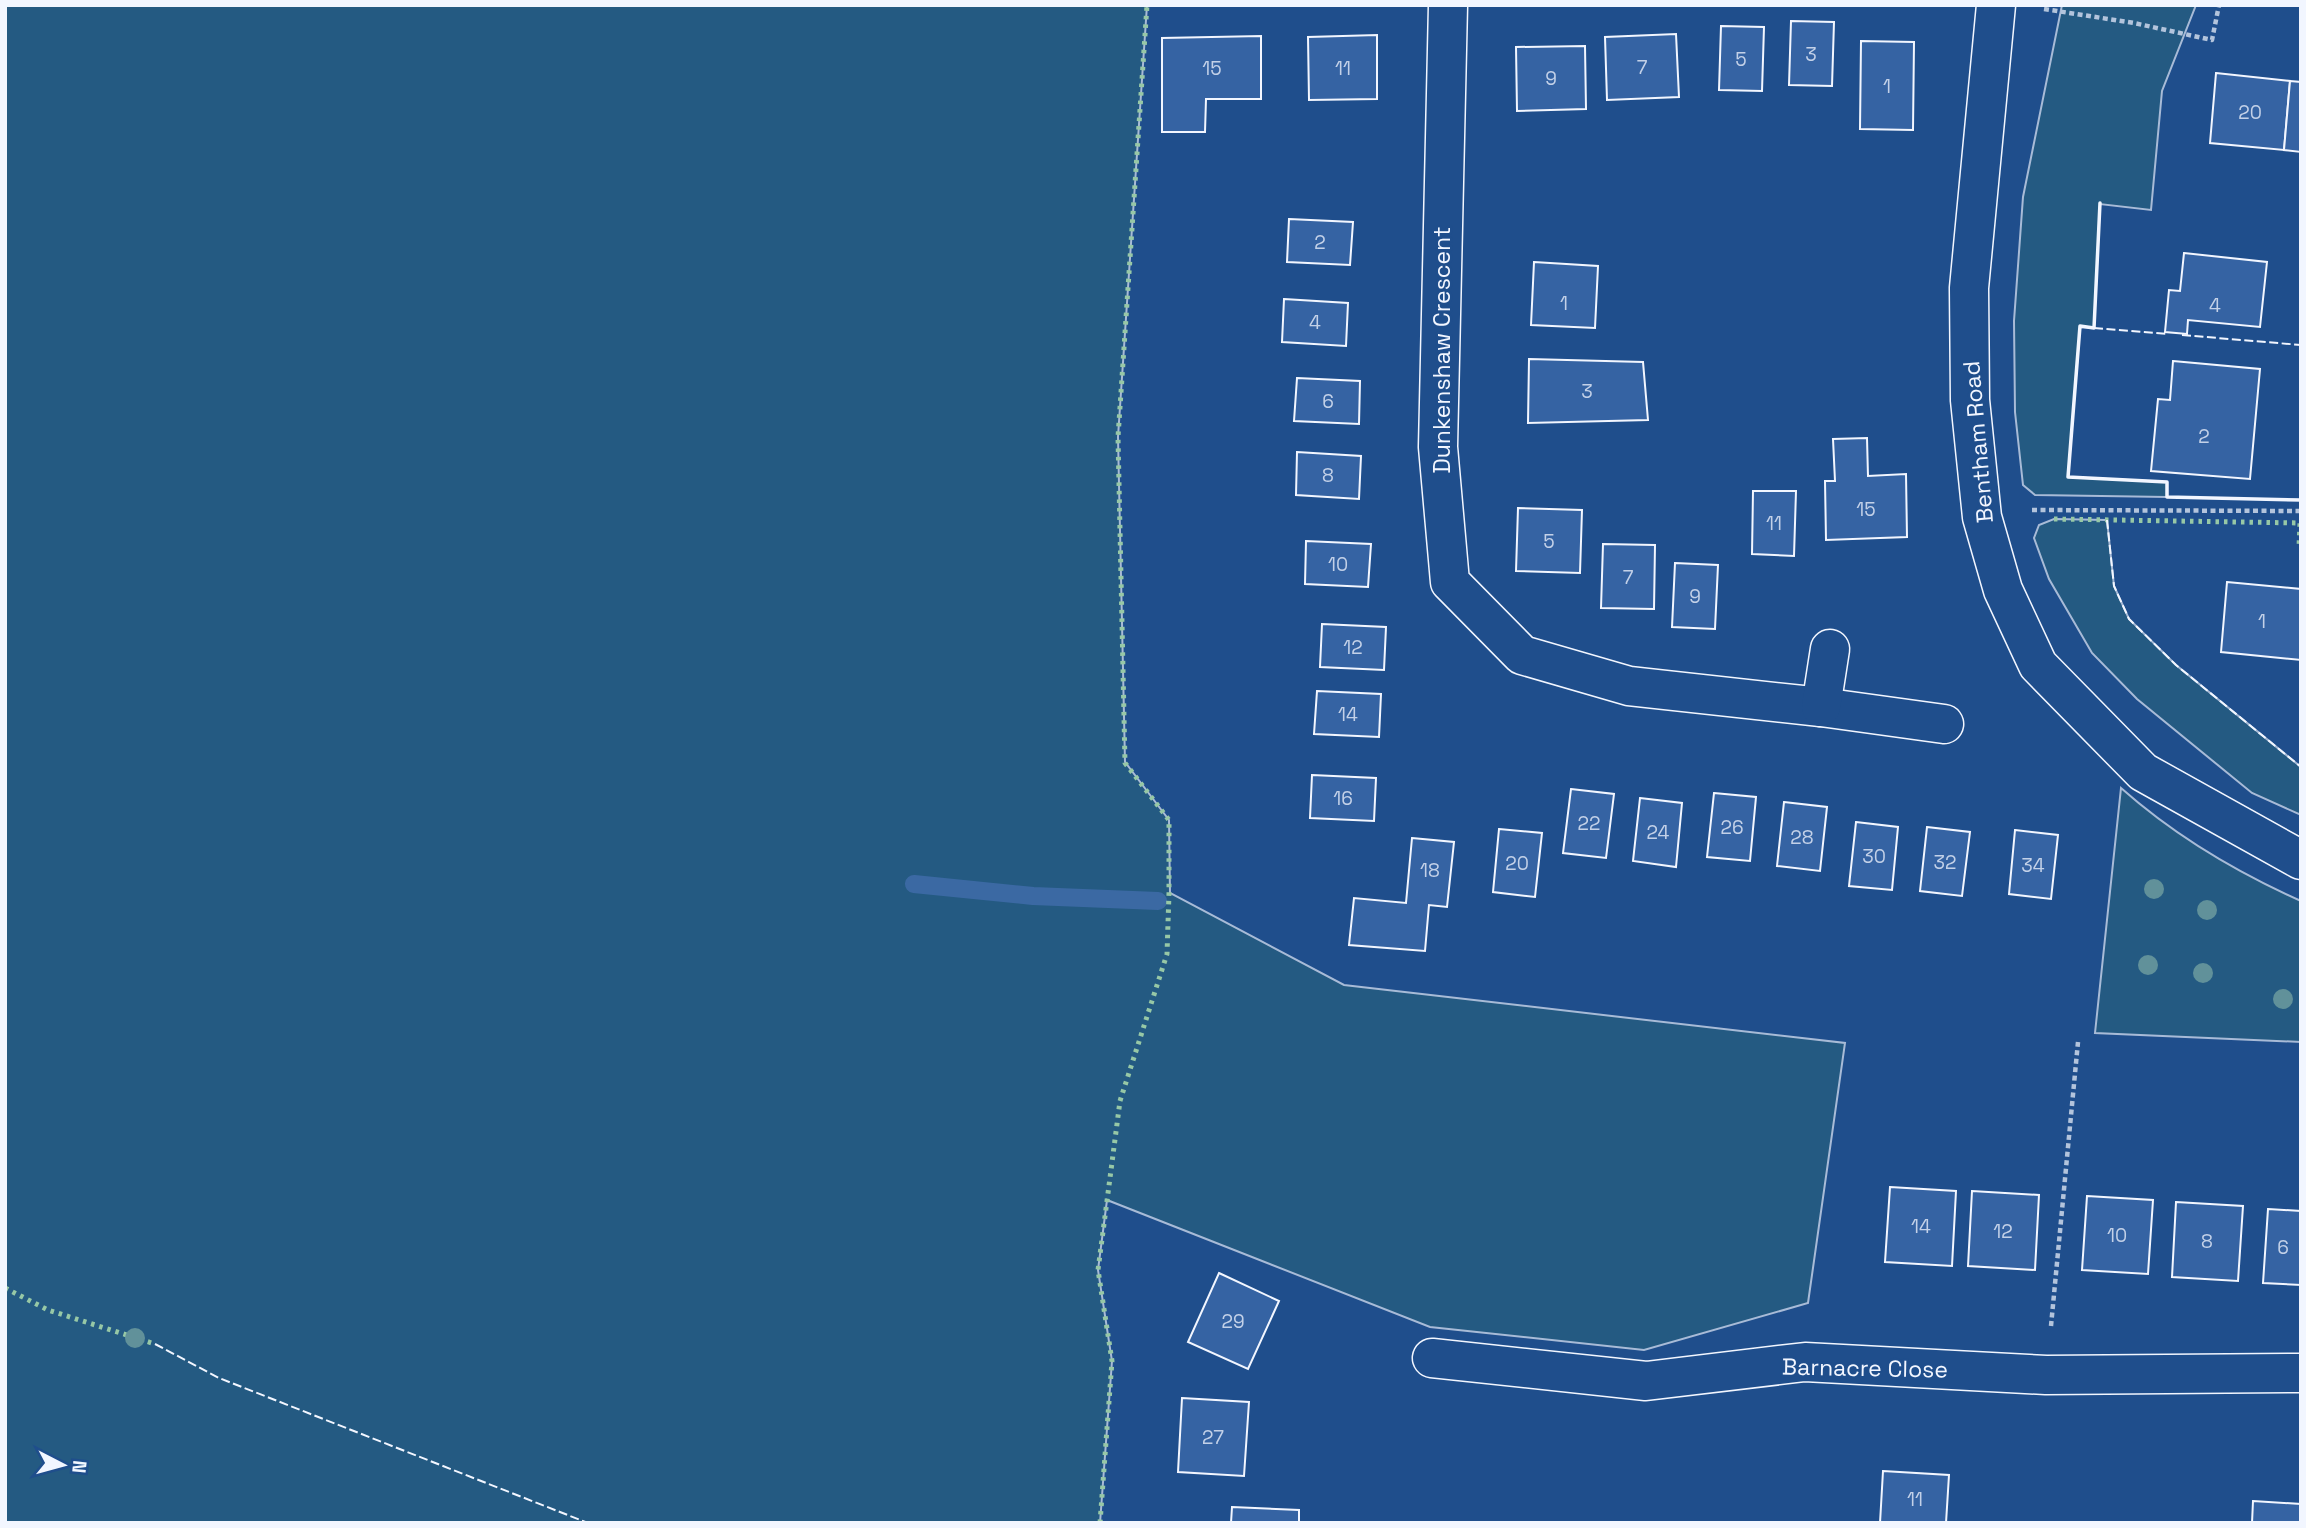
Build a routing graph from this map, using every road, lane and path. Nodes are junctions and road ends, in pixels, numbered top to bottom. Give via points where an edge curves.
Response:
1 (1448, 5) edge
2 (1996, 5) edge
3 (2218, 5) edge
4 (2042, 9) dead end
5 (2021, 511) dead end
6 (2301, 511) edge
7 (1830, 649) dead end
8 (1821, 707) junction
9 (1944, 724) dead end
10 (2301, 860) edge
11 (2078, 1041) dead end
12 (1432, 1358) dead end
13 (2301, 1373) edge
14 (2046, 1375) junction

1 - 8 street, Dunkenshaw Crescent via 1438,447 1450,582 1522,655 1629,686
2 - 10 street, Bentham Road via 1969,288 1969,400 1982,517 2003,590 2038,665 2143,772
3 - 4 path via 2212,40
5 - 6 path
7 - 8 street
8 - 9 street, Dunkenshaw Crescent
11 - 14 path
12 - 14 street, Barnacre Close via 1646,1381 1805,1362
13 - 14 street, Barnacre Close

